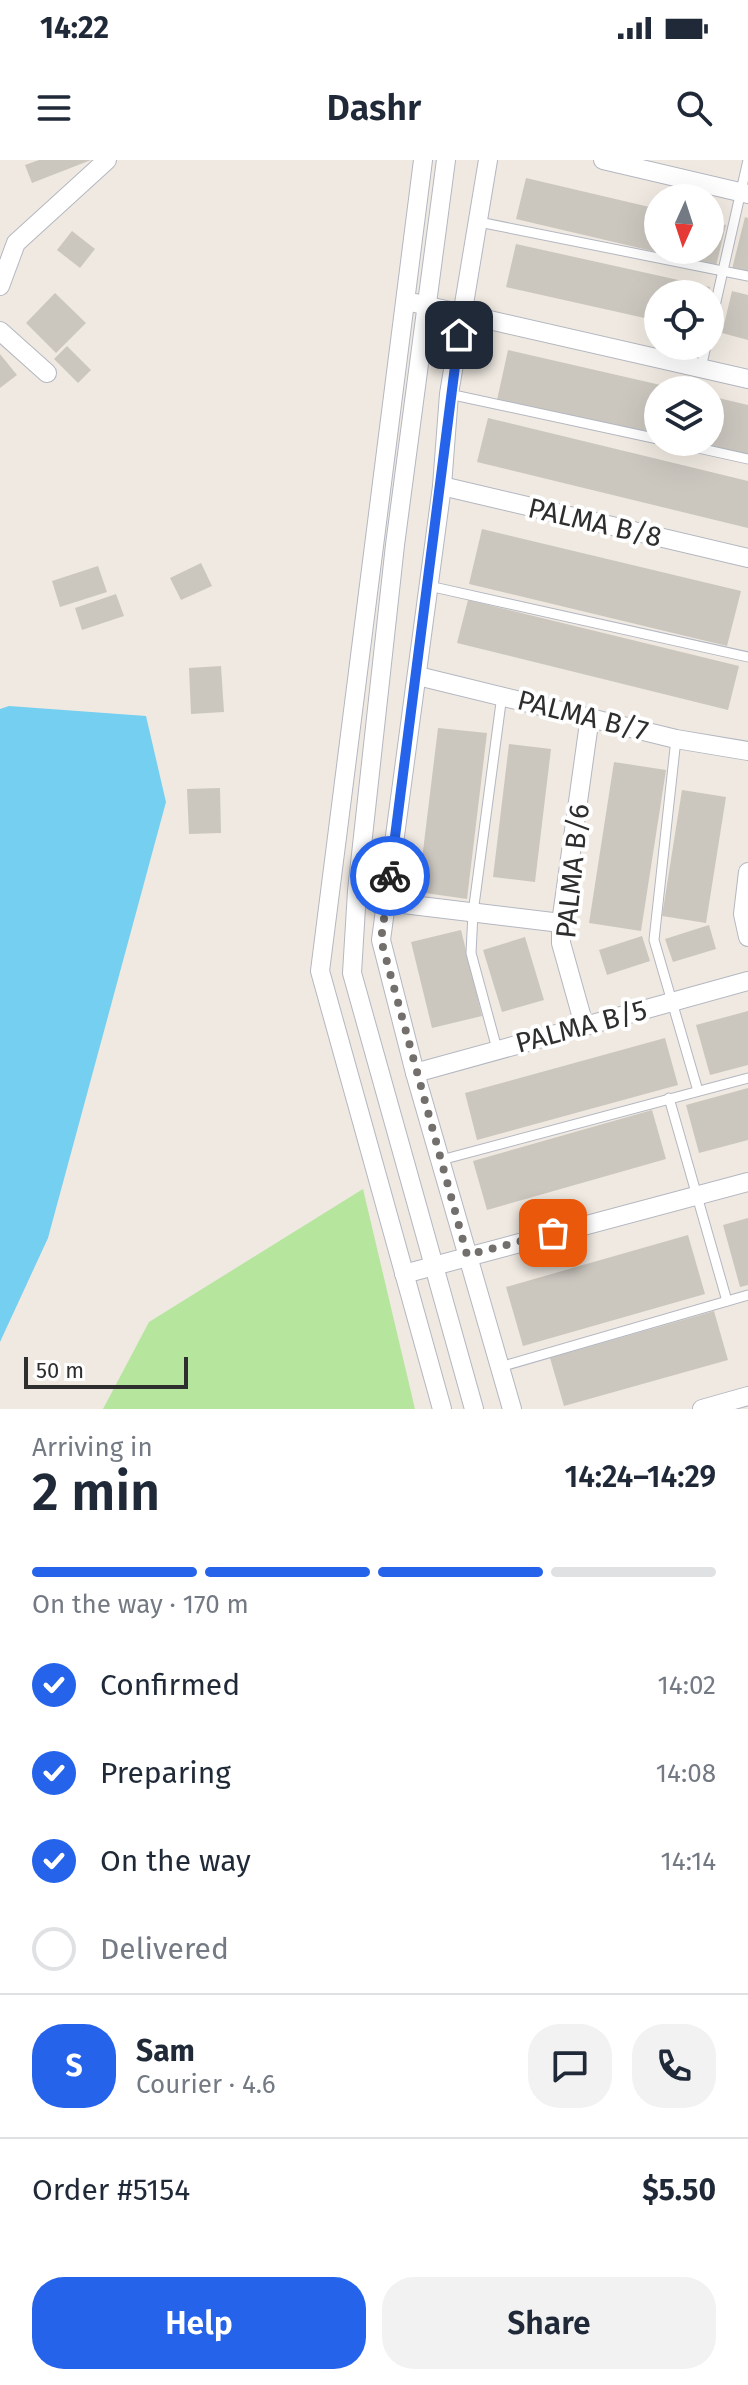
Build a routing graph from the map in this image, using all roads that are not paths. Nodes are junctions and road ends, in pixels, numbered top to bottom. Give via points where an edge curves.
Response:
1 (107, 160) edge
2 (423, 160) edge
3 (446, 160) edge
4 (488, 160) edge
5 (603, 160) edge
6 (748, 160) edge
7 (744, 193) edge
8 (479, 222) junction
9 (723, 270) junction
10 (748, 276) edge
11 (721, 280) edge
12 (0, 286) edge
13 (402, 300) junction
14 (427, 306) junction
15 (462, 313) junction
16 (0, 331) edge
17 (703, 360) edge
18 (701, 368) junction
19 (47, 373) dead end
20 (748, 379) edge
21 (449, 394) junction
22 (644, 436) edge
23 (724, 454) edge
24 (748, 459) edge
25 (442, 486) junction
26 (748, 558) edge
27 (429, 586) junction
28 (748, 657) edge
29 (418, 676) junction
30 (502, 695) junction
31 (590, 716) junction
32 (676, 739) junction
33 (748, 751) edge
34 (748, 872) edge
35 (387, 902) junction
36 (473, 913) junction
37 (561, 923) junction
38 (748, 937) edge
39 (748, 981) edge
40 (671, 1003) junction
41 (584, 1025) junction
42 (497, 1049) junction
43 (415, 1073) junction
44 (748, 1078) edge
45 (698, 1091) junction
46 (669, 1098) junction
47 (441, 1160) junction
48 (748, 1182) edge
49 (697, 1195) junction
50 (467, 1255) junction
51 (434, 1265) junction
52 (404, 1274) junction
53 (748, 1295) edge
54 (727, 1301) junction
55 (500, 1367) junction
56 (748, 1396) edge
57 (442, 1409) edge
58 (474, 1409) edge
59 (512, 1409) edge
60 (702, 1409) edge

1 - 12 street via 16,243
2 - 13 street
3 - 14 street
4 - 8 street
5 - 7 street
6 - 7 lane
7 - 9 lane
8 - 9 lane
8 - 15 street
9 - 10 lane
9 - 11 lane
13 - 14 street
13 - 52 street via 320,971
14 - 15 street
14 - 51 street via 395,545 352,973
15 - 18 street
15 - 21 street
16 - 19 street
17 - 18 lane
18 - 20 street
21 - 22 lane
21 - 25 street
23 - 24 lane
25 - 26 street, PALMA B/8
25 - 27 street
27 - 28 lane
27 - 29 street
29 - 30 street, PALMA B/7
29 - 35 street
30 - 31 street, PALMA B/7
30 - 36 lane
31 - 32 street, PALMA B/7
31 - 37 street, PALMA B/6
32 - 33 street, PALMA B/7
32 - 40 lane via 654,940
34 - 38 street via 743,914
35 - 36 street
35 - 43 street via 381,940
36 - 37 street
36 - 42 lane via 471,953
37 - 41 street, PALMA B/6 via 561,943
39 - 40 street, PALMA B/5
40 - 41 street, PALMA B/5
40 - 45 lane
41 - 42 street, PALMA B/5
42 - 43 street, PALMA B/5
43 - 47 street
44 - 45 lane
45 - 46 lane
46 - 47 lane
46 - 49 lane
47 - 50 street
48 - 49 street
49 - 50 street
49 - 54 lane
50 - 51 street
50 - 55 street
51 - 52 street
51 - 58 street
52 - 57 street
53 - 54 lane
54 - 55 lane
55 - 59 street
56 - 60 street

